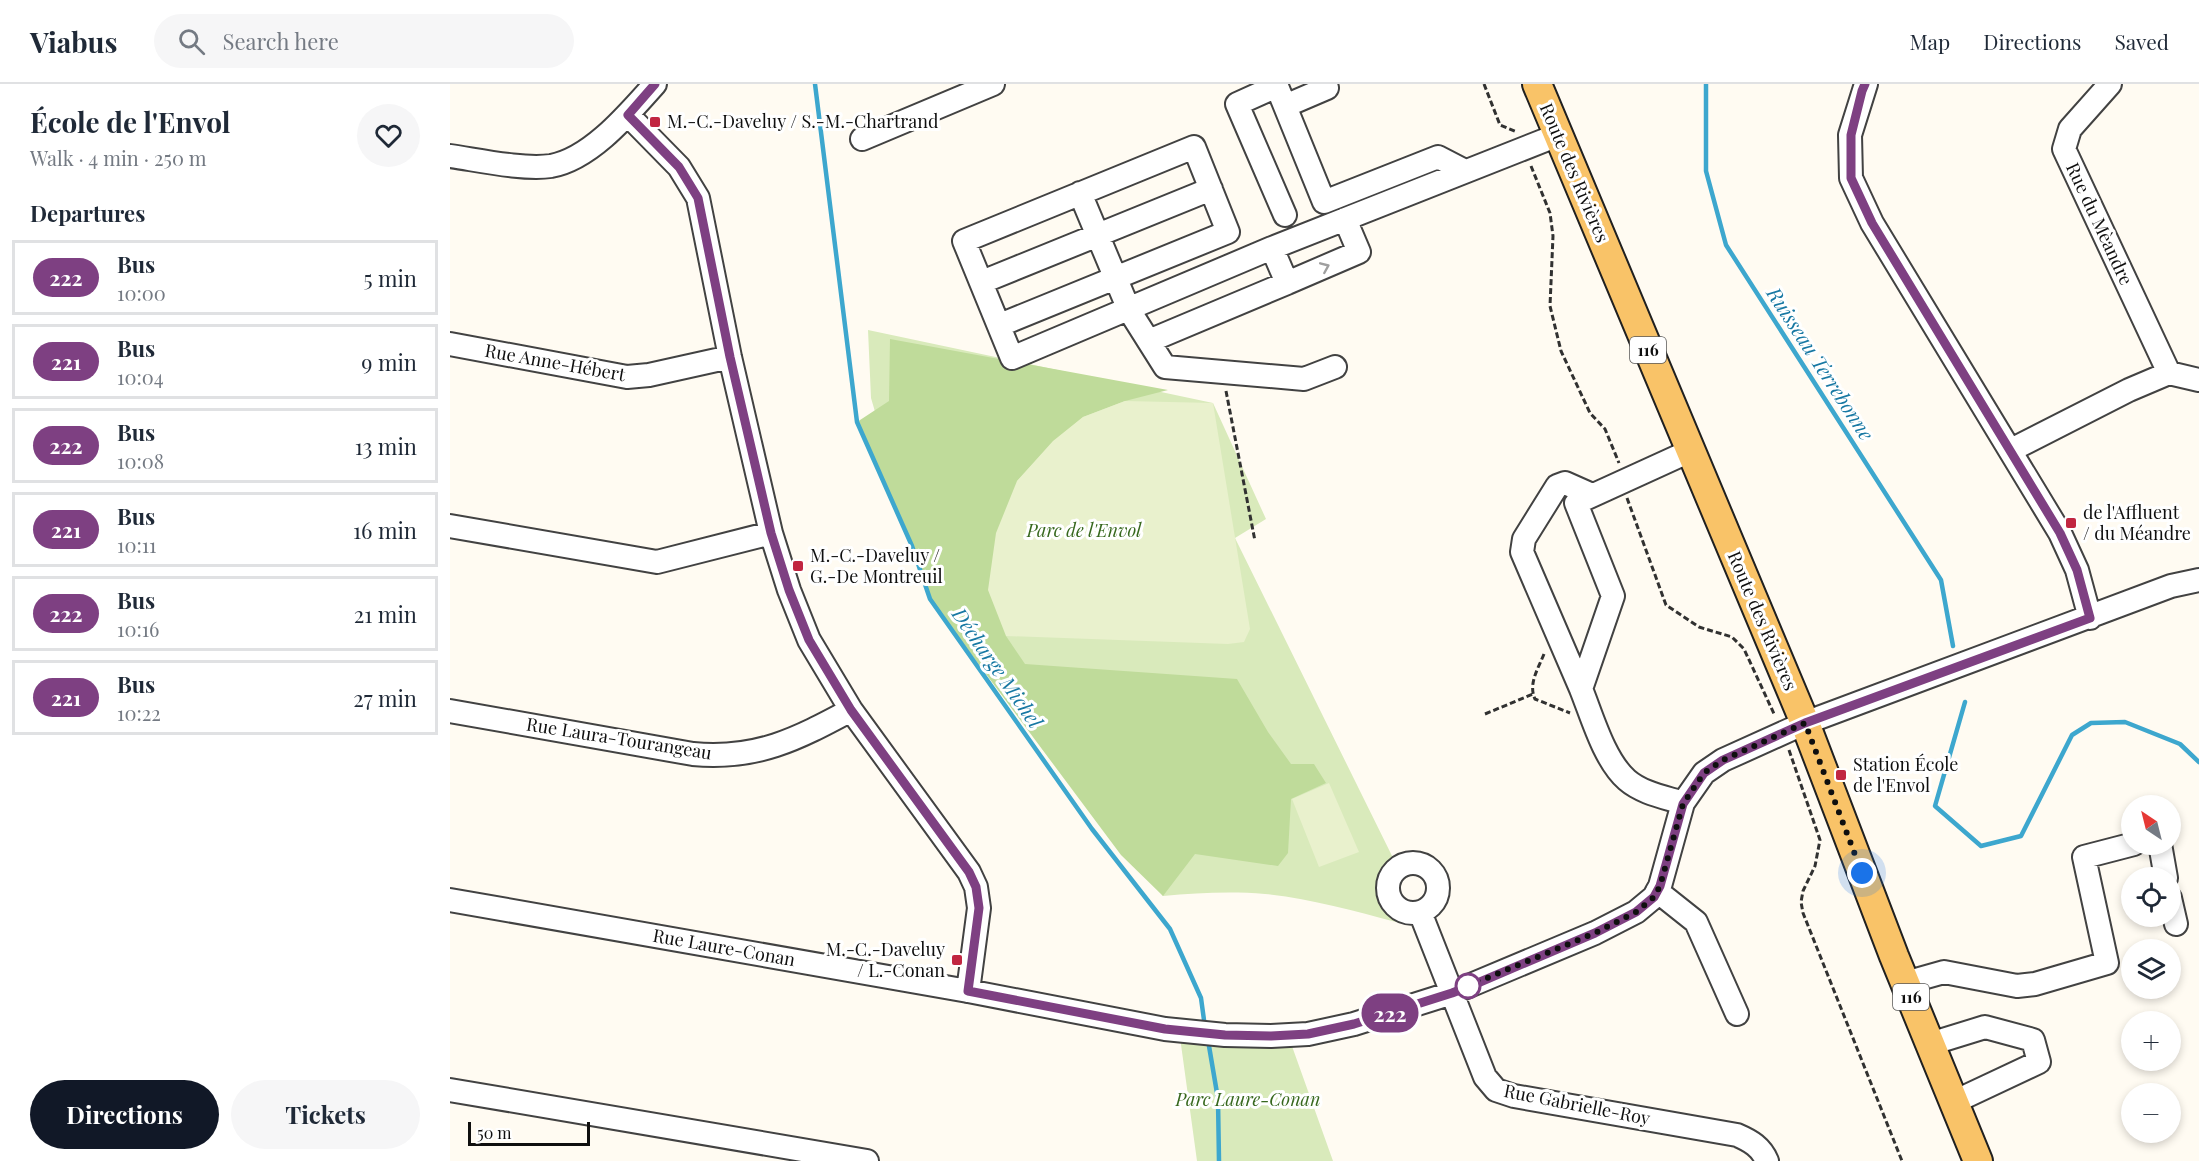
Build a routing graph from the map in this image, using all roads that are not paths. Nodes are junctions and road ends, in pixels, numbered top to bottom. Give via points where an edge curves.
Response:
1 (655, 84) edge
2 (993, 84) edge
3 (1537, 84) edge
4 (1866, 84) edge
5 (2110, 84) edge
6 (1327, 88) dead end
7 (1279, 92) edge
8 (628, 115) junction
9 (1558, 135) junction
10 (862, 139) dead end
11 (450, 156) edge
12 (1465, 171) junction
13 (1211, 189) junction
14 (1080, 193) junction
15 (1285, 215) dead end
16 (1345, 219) junction
17 (1098, 235) junction
18 (1272, 249) junction
19 (1116, 278) junction
20 (982, 282) junction
21 (1287, 283) junction
22 (1129, 310) junction
23 (1000, 325) junction
24 (1149, 341) junction
25 (450, 344) edge
26 (730, 357) junction
27 (1335, 367) dead end
28 (2169, 373) junction
29 (2199, 380) edge
30 (2011, 450) junction
31 (1690, 451) junction
32 (1592, 495) junction
33 (450, 526) edge
34 (771, 533) junction
35 (2199, 580) edge
36 (2090, 618) junction
37 (1585, 698) junction
38 (851, 710) junction
39 (450, 711) edge
40 (1805, 723) junction
41 (1683, 804) junction
42 (2121, 847) edge
43 (1657, 891) junction
44 (450, 900) edge
45 (1420, 912) dead end
46 (1905, 983) junction
47 (968, 991) junction
48 (1452, 993) junction
49 (1737, 1014) dead end
50 (1930, 1044) junction
51 (450, 1090) edge
52 (1954, 1102) junction
53 (867, 1161) edge
54 (1767, 1161) edge
55 (1978, 1161) edge

1 - 8 street
2 - 10 street
3 - 9 main road, Route des Rivières / 116
4 - 30 street via 1851,135 1851,178 1872,223
5 - 28 street, Rue du Mèandre via 2070,129 2064,149
6 - 7 street
7 - 12 street via 1324,202 1438,157
7 - 15 street via 1237,104
8 - 11 street via 576,157 552,166
8 - 26 street via 679,167 698,198
9 - 12 street
9 - 31 main road, Route des Rivières / 116
12 - 16 street
13 - 14 street via 1194,147
13 - 17 street
13 - 19 street via 1228,232
14 - 17 street
14 - 20 street via 964,241
16 - 18 street
21 -> 16 street via 1359,252
17 - 19 street
17 - 20 street
18 - 21 street
18 - 22 street
19 - 22 street
19 - 23 street
20 - 23 street
21 - 24 street
22 - 23 street via 1012,358
22 - 24 street
24 - 27 street via 1165,367 1304,379
25 - 26 street, Rue Anne-Hébert via 627,377
26 - 34 street
28 - 29 street
28 - 30 street
30 - 36 street via 2060,533 2077,570
31 - 32 street
31 - 40 main road, Route des Rivières / 116
32 - 37 street via 1576,503 1613,596
32 - 37 street via 1565,483 1557,486 1524,539 1522,552
33 - 34 street via 657,562
34 - 38 street via 809,640
35 - 36 street, Rue Laure-Conan via 2171,586
36 - 40 street, Rue Laure-Conan
37 - 41 street via 1611,761 1627,780
38 - 39 street, Rue Laura-Tourangeau via 799,738 765,750 715,756
38 - 47 street via 976,887 979,908
40 - 41 street, Rue Laure-Conan via 1723,760 1704,773
40 - 46 main road, Route des Rivières / 116
41 - 43 street, Rue Laure-Conan
42 - 46 street via 2084,857 2107,963 2017,986 1944,972
43 - 48 street, Rue Laure-Conan via 1636,912 1595,933
43 - 49 street via 1696,921
44 - 47 street, Rue Laure-Conan
45 - 48 street, Rue Gabrielle-Roy
46 - 50 main road, Route des Rivières / 116
47 - 48 street, Rue Laure-Conan via 1165,1029 1271,1036 1308,1034 1354,1024
48 - 54 street, Rue Gabrielle-Roy via 1485,1077 1496,1090 1737,1135 1753,1142
50 - 52 main road, Route des Rivières / 116
50 - 52 street via 1985,1027 2033,1040 2039,1062
51 - 53 street
52 - 55 main road, Route des Rivières / 116

